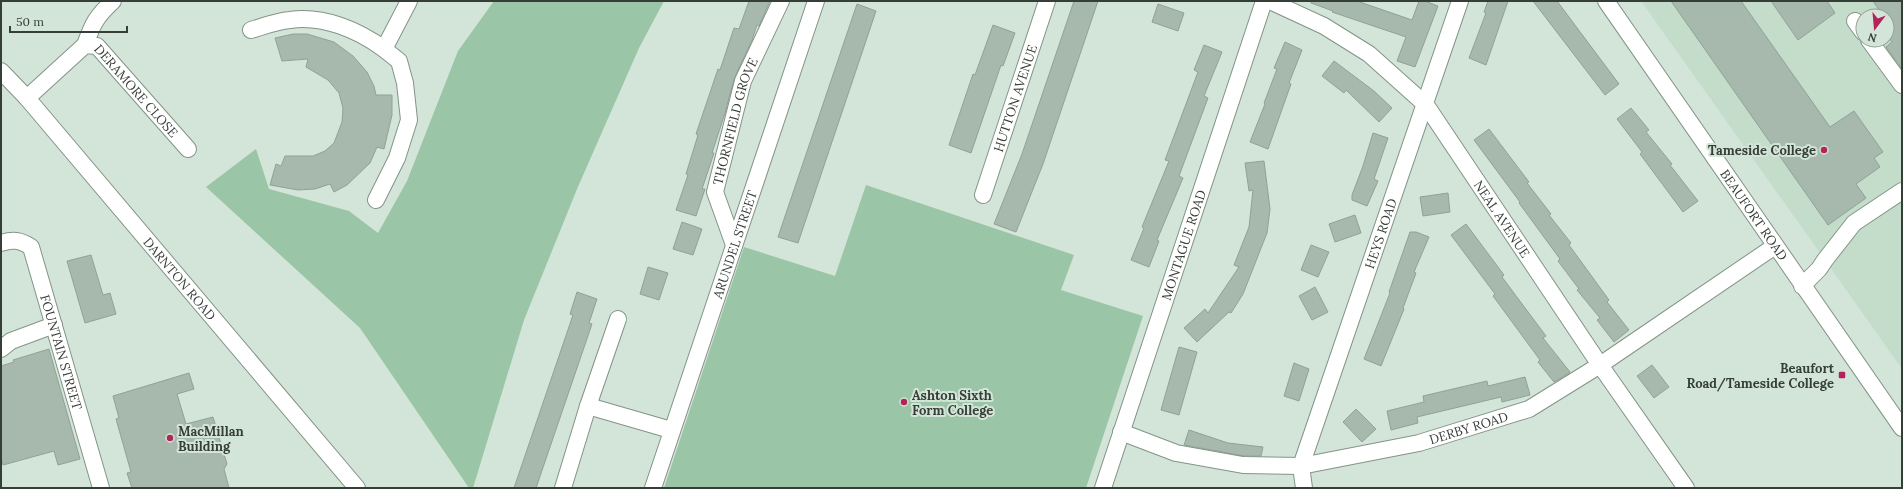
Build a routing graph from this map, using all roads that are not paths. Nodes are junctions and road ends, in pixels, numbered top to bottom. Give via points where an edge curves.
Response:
1 (114, 1) edge
2 (409, 1) edge
3 (781, 1) edge
4 (816, 1) edge
5 (1047, 1) edge
6 (1264, 1) edge
7 (1270, 1) edge
8 (1460, 1) edge
9 (1606, 1) edge
10 (251, 30) dead end
11 (86, 45) junction
12 (1875, 48) edge
13 (384, 49) junction
14 (1, 71) edge
15 (1902, 85) edge
16 (27, 98) junction
17 (1426, 105) junction
18 (188, 149) dead end
19 (1902, 191) edge
20 (983, 195) dead end
21 (376, 200) dead end
22 (1, 243) edge
23 (734, 245) junction
24 (1775, 246) junction
25 (1802, 286) junction
26 (618, 319) dead end
27 (54, 325) junction
28 (1, 349) edge
29 (1600, 366) junction
30 (588, 406) junction
31 (1902, 428) edge
32 (671, 430) junction
33 (1121, 432) junction
34 (1301, 466) junction
35 (101, 488) edge
36 (357, 488) edge
37 (562, 488) edge
38 (653, 488) edge
39 (1102, 488) edge
40 (1304, 488) edge
41 (1686, 488) edge

1 - 11 street via 100,12 92,24
2 - 13 street
3 - 23 street, THORNFIELD GROVE via 743,81 715,192
4 - 23 street, ARUNDEL STREET
5 - 20 street, HUTTON AVENUE
6 - 33 street, MONTAGUE ROAD
7 - 17 street, NEAL AVENUE via 1324,26 1370,54
8 - 17 street, HEYS ROAD
9 - 24 street, BEAUFORT ROAD
10 - 13 street via 290,20 326,21 369,38
11 - 16 street, DERAMORE CLOSE
11 - 18 street, DERAMORE CLOSE via 96,46
12 - 15 street
13 - 21 street via 399,61 405,83 409,120 397,158
14 - 16 street, DARNTON ROAD
16 - 36 street, DARNTON ROAD
17 - 29 street, NEAL AVENUE
17 - 34 street, HEYS ROAD
19 - 25 street via 1854,223 1819,270
22 - 27 street, FOUNTAIN STREET via 10,240 21,241 31,247
23 - 32 street, ARUNDEL STREET
24 - 25 street, BEAUFORT ROAD
24 - 29 street, DERBY ROAD
25 - 31 street, BEAUFORT ROAD
26 - 30 street
27 - 28 street via 11,341
27 - 35 street, FOUNTAIN STREET
29 - 34 street, DERBY ROAD via 1529,409 1419,443
29 - 41 street, NEAL AVENUE
30 - 32 street
30 - 37 street
32 - 38 street, ARUNDEL STREET
33 - 34 street, DERBY ROAD via 1176,453 1243,465
33 - 39 street, MONTAGUE ROAD
34 - 40 street

